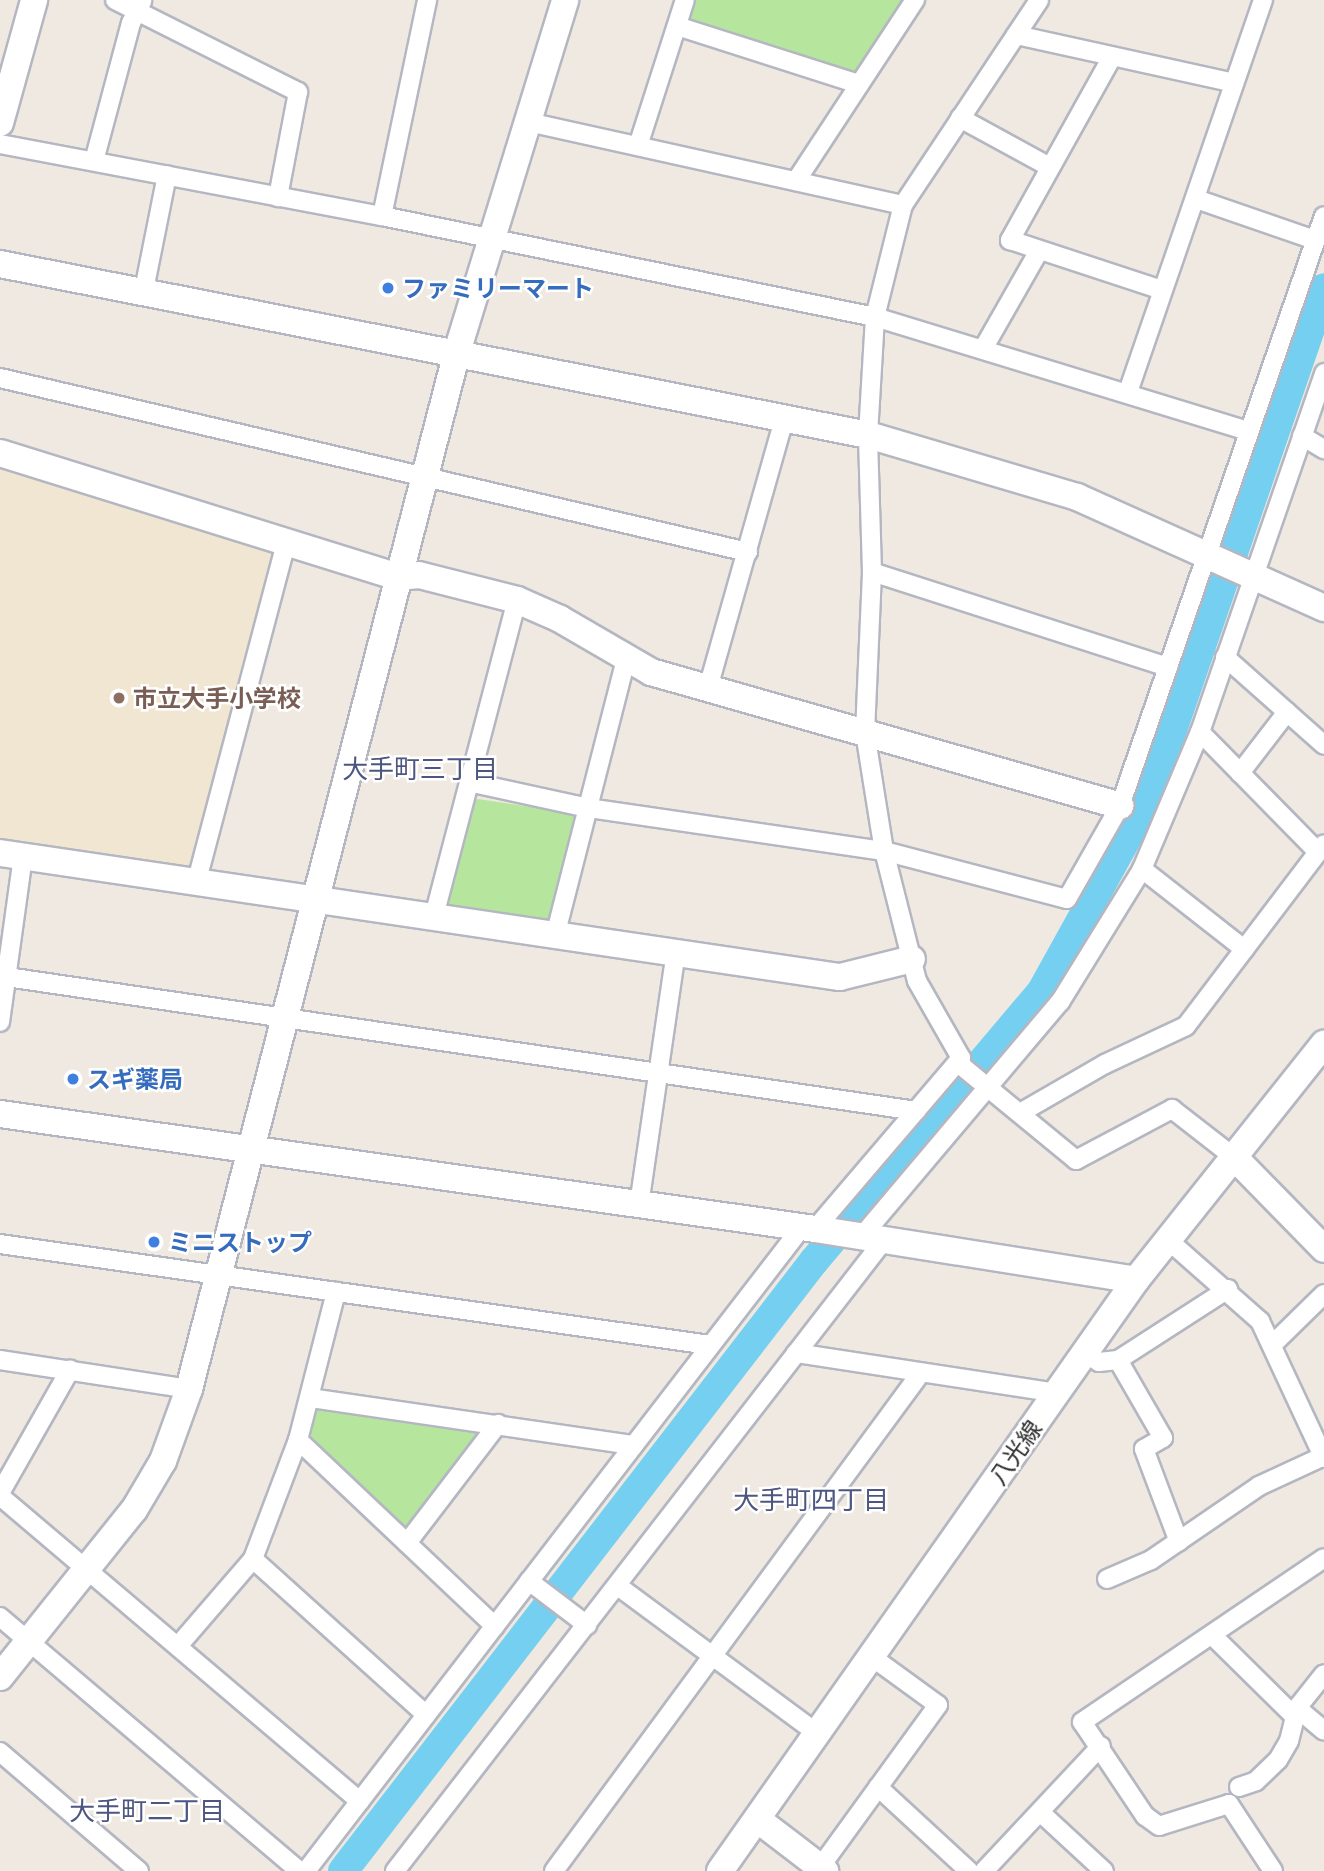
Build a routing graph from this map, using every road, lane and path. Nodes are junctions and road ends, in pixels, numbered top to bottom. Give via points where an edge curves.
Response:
1 (34, 0) edge
2 (115, 0) edge
3 (427, 0) edge
4 (565, 0) edge
5 (685, 0) edge
6 (915, 0) edge
7 (1039, 0) edge
8 (1264, 0) edge
9 (141, 6) edge
10 (677, 26) junction
11 (1016, 35) junction
12 (1112, 58) junction
13 (1234, 83) junction
14 (859, 84) junction
15 (960, 118) junction
16 (528, 122) junction
17 (0, 124) edge
18 (0, 144) edge
19 (638, 146) junction
20 (94, 161) junction
21 (1050, 167) junction
22 (167, 175) junction
23 (796, 181) junction
24 (278, 197) junction
25 (1196, 199) junction
26 (903, 205) junction
27 (382, 216) junction
28 (1324, 216) edge
29 (492, 239) junction
30 (1315, 240) junction
31 (1039, 251) junction
32 (0, 264) edge
33 (144, 290) junction
34 (1162, 290) junction
35 (876, 317) junction
36 (983, 349) junction
37 (457, 352) junction
38 (1324, 373) edge
39 (0, 378) edge
40 (1128, 391) junction
41 (784, 419) junction
42 (1248, 431) junction
43 (868, 435) junction
44 (1302, 436) junction
45 (1324, 449) edge
46 (0, 453) edge
47 (426, 477) junction
48 (286, 542) junction
49 (748, 552) junction
50 (1211, 554) junction
51 (872, 572) junction
52 (1250, 572) junction
53 (398, 577) junction
54 (517, 600) junction
55 (1324, 608) edge
56 (1225, 657) junction
57 (626, 660) junction
58 (1168, 667) junction
59 (708, 688) junction
60 (1287, 712) junction
61 (1200, 732) junction
62 (865, 733) junction
63 (1324, 745) edge
64 (1240, 773) junction
65 (468, 782) junction
66 (1120, 806) junction
67 (588, 808) junction
68 (1321, 848) edge
69 (884, 851) junction
70 (12, 854) edge
71 (1142, 869) junction
72 (198, 880) junction
73 (316, 898) junction
74 (434, 916) junction
75 (556, 932) junction
76 (1244, 949) junction
77 (676, 950) junction
78 (912, 959) junction
79 (3, 976) edge
80 (285, 1017) junction
81 (0, 1022) edge
82 (1324, 1044) edge
83 (961, 1065) junction
84 (659, 1071) junction
85 (985, 1085) junction
86 (916, 1111) junction
87 (0, 1114) edge
88 (1020, 1114) junction
89 (251, 1149) junction
90 (1235, 1158) junction
91 (639, 1205) junction
92 (808, 1228) junction
93 (873, 1238) junction
94 (1168, 1240) junction
95 (0, 1244) edge
96 (1324, 1249) edge
97 (219, 1275) junction
98 (1136, 1280) junction
99 (1228, 1289) junction
100 (335, 1292) junction
101 (1324, 1294) edge
102 (1274, 1343) junction
103 (710, 1345) junction
104 (1084, 1352) junction
105 (796, 1353) junction
106 (0, 1360) edge
107 (1118, 1360) junction
108 (70, 1370) junction
109 (920, 1374) junction
110 (189, 1389) junction
111 (1056, 1393) junction
112 (310, 1398) junction
113 (498, 1424) junction
114 (299, 1440) junction
115 (634, 1445) junction
116 (1324, 1457) edge
117 (0, 1494) edge
118 (1179, 1542) junction
119 (407, 1543) junction
120 (1324, 1558) edge
121 (253, 1559) junction
122 (88, 1570) junction
123 (1107, 1579) dead end
124 (532, 1583) junction
125 (618, 1586) junction
126 (0, 1617) edge
127 (583, 1622) junction
128 (495, 1626) junction
129 (1213, 1636) junction
130 (29, 1641) junction
131 (178, 1646) junction
132 (713, 1657) junction
133 (872, 1657) junction
134 (1324, 1674) edge
135 (0, 1677) edge
136 (1296, 1712) junction
137 (426, 1715) junction
138 (1324, 1731) edge
139 (817, 1733) junction
140 (1101, 1746) junction
141 (0, 1752) edge
142 (878, 1787) junction
143 (1240, 1787) dead end
144 (360, 1801) junction
145 (1040, 1812) junction
146 (757, 1819) junction
147 (823, 1868) edge
148 (139, 1871) edge
149 (299, 1871) edge
150 (306, 1871) edge
151 (395, 1871) edge
152 (554, 1871) edge
153 (720, 1871) edge
154 (969, 1871) edge
155 (984, 1871) edge
156 (1104, 1871) edge
157 (1273, 1871) edge

1 - 17 street
2 - 9 street
3 - 27 street
4 - 16 street
5 - 10 street
6 - 14 street
7 - 11 street
8 - 13 street
9 - 20 street via 131,23
9 - 24 street via 298,92
10 - 14 street
10 - 19 street
11 - 12 street
11 - 15 street
12 - 13 street
12 - 21 street
13 - 25 street
14 - 23 street
15 - 21 street
15 - 26 street
16 - 19 street
16 - 29 street
18 - 20 street
19 - 23 street
20 - 22 street
21 - 31 street via 1010,240
22 - 24 street
22 - 33 street
23 - 26 street
24 - 27 street
25 - 30 street
25 - 34 street
26 - 35 street
27 - 29 street
28 - 30 street
29 - 35 street
29 - 37 street
30 - 42 street
31 - 34 street
31 - 36 street
32 - 33 street
33 - 37 street
34 - 40 street
35 - 36 street
35 - 43 street
36 - 40 street
37 - 41 street
37 - 47 street
38 - 44 street
39 - 47 street
40 - 42 street
41 - 43 street
41 - 49 street
42 - 50 street
43 - 50 street via 1077,497
43 - 51 street
44 - 45 street
44 - 52 street
46 - 48 street
47 - 49 street
47 - 53 street
48 - 53 street
48 - 72 street
49 - 59 street
50 - 52 street
50 - 58 street
51 - 58 street
51 - 62 street
52 - 55 street
52 - 56 street
53 - 54 street via 419,575
53 - 73 street
54 - 57 street via 560,619
54 - 65 street
56 - 60 street
56 - 61 street
57 - 59 street
57 - 67 street
58 - 66 street
59 - 62 street
60 - 63 street
60 - 64 street
61 - 64 street
61 - 71 street
62 - 66 street
62 - 69 street
64 - 68 street
65 - 67 street
65 - 74 street
66 - 69 street via 1067,900
67 - 69 street
67 - 75 street
68 - 76 street
69 - 78 street
70 - 72 street
70 - 79 street
71 - 76 street
71 - 85 street via 1060,1002
72 - 73 street
73 - 74 street
73 - 80 street
74 - 75 street
75 - 77 street
76 - 88 street via 1186,1026 1105,1064
77 - 78 street via 840,977
77 - 84 street
78 - 83 street via 917,981
79 - 80 street
79 - 81 street
80 - 84 street
80 - 89 street
82 - 90 street, 八光線
83 - 85 street
83 - 86 street
84 - 86 street
84 - 91 street
85 - 88 street
85 - 93 street
86 - 92 street
87 - 89 street
88 - 90 street via 1076,1160 1172,1109
89 - 91 street
89 - 97 street
90 - 94 street, 八光線
90 - 96 street
91 - 92 street
92 - 93 street
92 - 103 street
93 - 98 street
93 - 105 street
94 - 98 street, 八光線
94 - 99 street
95 - 97 street
97 - 100 street
97 - 110 street
98 - 104 street, 八光線
99 - 102 street via 1260,1321
99 - 107 street
100 - 103 street
100 - 112 street
101 - 102 street
102 - 116 street
103 - 115 street
104 - 107 street via 1099,1362
104 - 111 street, 八光線
105 - 109 street
105 - 125 street
106 - 108 street
107 - 118 street via 1163,1437 1144,1449
108 - 110 street
108 - 117 street
109 - 111 street
109 - 132 street
110 - 122 street via 163,1461 134,1510
111 - 133 street, 八光線
112 - 113 street
112 - 114 street
113 - 115 street
113 - 119 street
114 - 119 street
114 - 121 street
115 - 124 street
116 - 118 street via 1259,1486
117 - 122 street
118 - 123 street
119 - 128 street
120 - 129 street
121 - 131 street
121 - 137 street
122 - 130 street
122 - 131 street
124 - 127 street
124 - 128 street
125 - 127 street
125 - 132 street
126 - 130 street
127 - 151 street
128 - 137 street
129 - 136 street
129 - 140 street via 1082,1721
130 - 135 street
130 - 149 street
131 - 144 street
132 - 139 street
132 - 152 street
133 - 139 street, 八光線
133 - 142 street via 938,1705
134 - 136 street
136 - 138 street
136 - 143 street via 1289,1741 1278,1760 1256,1781
137 - 144 street
139 - 146 street, 八光線
140 - 145 street
140 - 157 street via 1152,1821 1159,1826 1229,1804
141 - 148 street
142 - 147 street
142 - 154 street
144 - 150 street
145 - 155 street
145 - 156 street
146 - 147 street
146 - 153 street, 八光線

